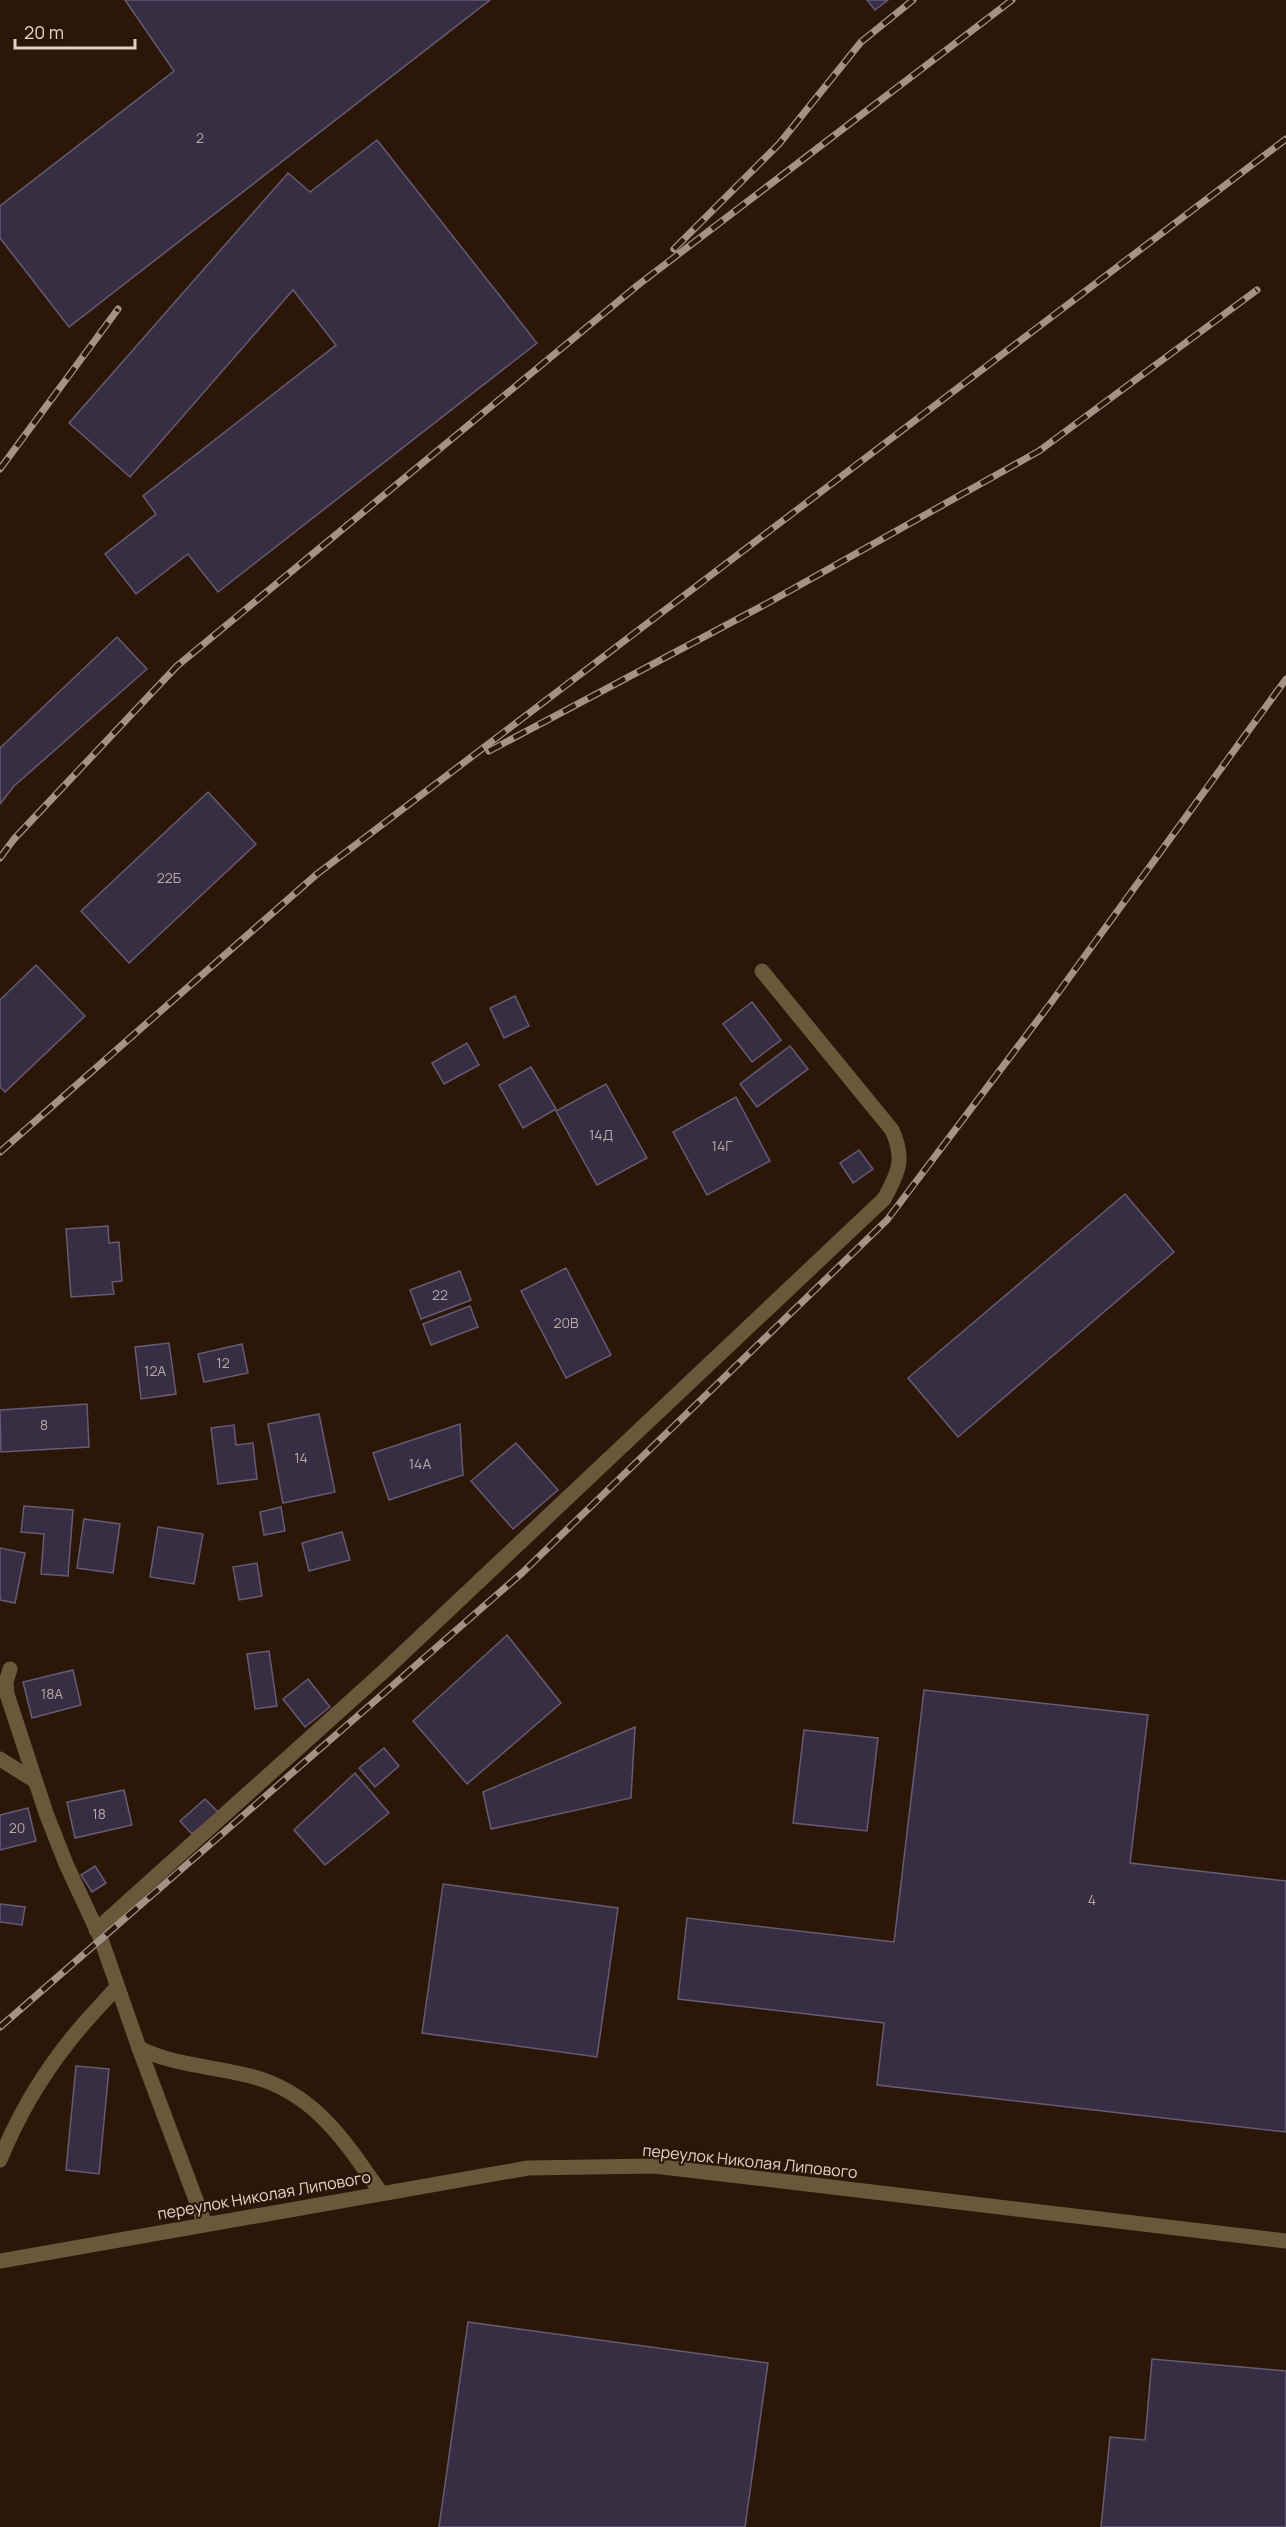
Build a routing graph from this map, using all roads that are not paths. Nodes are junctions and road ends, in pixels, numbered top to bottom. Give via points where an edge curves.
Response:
1 (762, 971) dead end
2 (10, 1669) dead end
3 (0, 1759) edge
4 (36, 1781) junction
5 (96, 1930) junction
6 (117, 1987) junction
7 (139, 2048) junction
8 (0, 2160) edge
9 (381, 2193) junction
10 (205, 2224) junction
11 (1286, 2241) edge
12 (0, 2261) edge

1 - 5 street via 892,1130 900,1146 899,1163 884,1198 383,1672
2 - 4 street via 7,1694
3 - 4 street
4 - 5 street via 66,1864
5 - 6 street
6 - 7 street
6 - 8 street via 70,2040 24,2110
7 - 9 street via 160,2058 272,2081 299,2097 341,2134
7 - 10 street
9 - 10 street, переулок Николая Липового
9 - 11 street, переулок Николая Липового via 528,2168 654,2166
10 - 12 street, переулок Николая Липового

